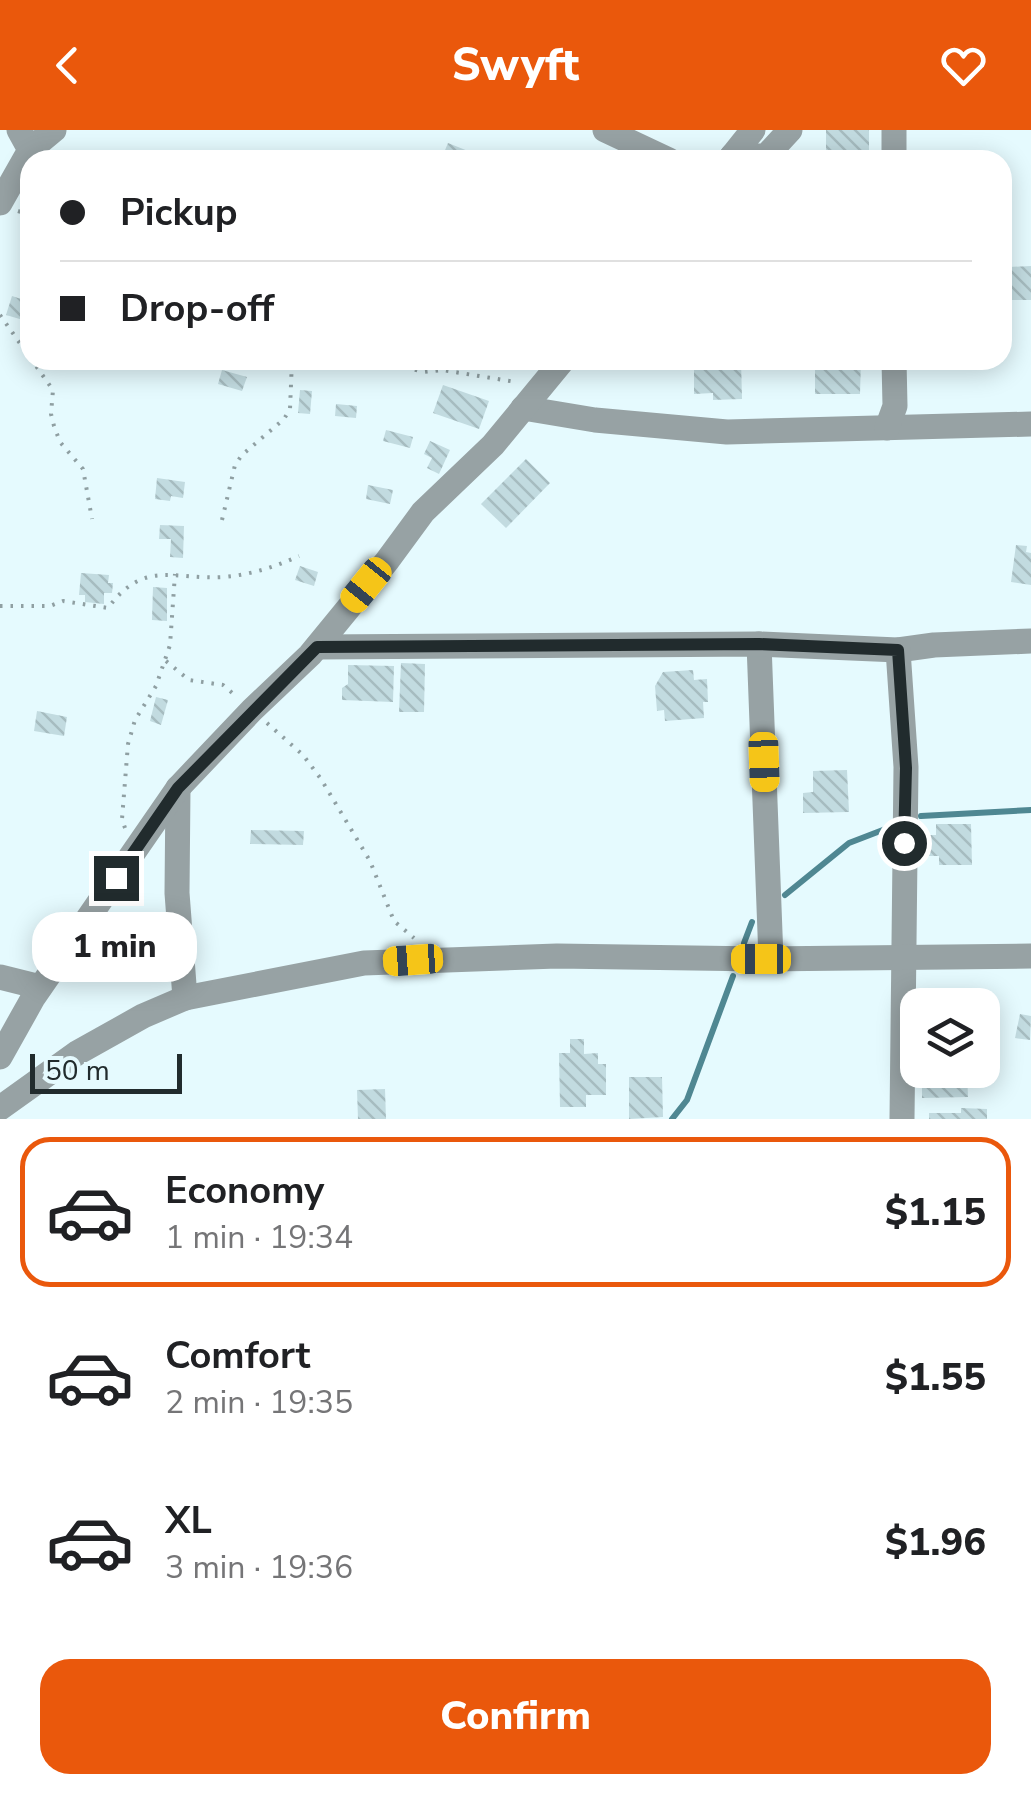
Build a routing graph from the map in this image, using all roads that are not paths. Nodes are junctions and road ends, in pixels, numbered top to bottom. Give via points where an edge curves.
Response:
1 (54, 130) edge
2 (605, 130) edge
3 (753, 130) edge
4 (790, 130) edge
5 (24, 140) edge
6 (20, 150) edge
7 (648, 150) edge
8 (737, 150) edge
9 (772, 150) edge
10 (0, 203) edge
11 (554, 370) edge
12 (894, 370) edge
13 (523, 408) junction
14 (1031, 424) edge
15 (887, 428) junction
16 (1031, 641) edge
17 (759, 644) junction
18 (317, 647) junction
19 (898, 650) junction
20 (178, 788) junction
21 (903, 956) junction
22 (1031, 956) edge
23 (771, 959) junction
24 (0, 977) edge
25 (40, 987) junction
26 (185, 998) junction
27 (0, 1057) edge
28 (0, 1108) edge
29 (902, 1119) edge

1 - 5 street
2 - 7 street
3 - 8 street
4 - 9 street
6 - 10 street
11 - 13 street
12 - 15 street
13 - 15 street via 727,432
13 - 18 street via 423,512
14 - 15 street
16 - 19 street
17 - 18 street
17 - 19 street
17 - 23 street
18 - 20 street
19 - 21 street via 906,768
20 - 25 street
20 - 26 street
21 - 22 street
21 - 23 street
21 - 29 street
23 - 26 street via 364,963
24 - 25 street
25 - 27 street
26 - 28 street via 77,1053

